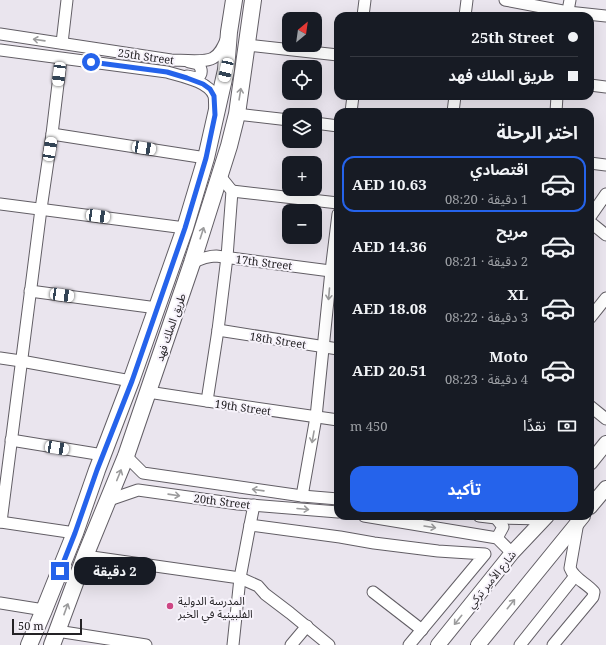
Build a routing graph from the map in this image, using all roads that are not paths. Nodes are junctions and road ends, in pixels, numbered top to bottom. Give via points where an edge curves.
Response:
1 (67, 0) edge
2 (234, 0) edge
3 (253, 0) edge
4 (365, 0) edge
5 (467, 0) edge
6 (505, 0) edge
7 (570, 0) edge
8 (364, 12) edge
9 (466, 12) edge
10 (559, 12) edge
11 (568, 12) edge
12 (594, 15) edge
13 (606, 16) edge
14 (230, 32) junction
15 (0, 34) edge
16 (62, 43) junction
17 (247, 45) junction
18 (0, 50) edge
19 (334, 55) edge
20 (61, 59) junction
21 (171, 60) junction
22 (167, 72) junction
23 (594, 86) edge
24 (606, 87) edge
25 (237, 114) junction
26 (215, 115) junction
27 (282, 119) edge
28 (322, 124) edge
29 (334, 125) edge
30 (52, 134) junction
31 (206, 158) junction
32 (594, 164) edge
33 (606, 165) edge
34 (220, 176) junction
35 (232, 191) junction
36 (606, 194) edge
37 (334, 203) edge
38 (0, 204) edge
39 (41, 209) junction
40 (594, 211) edge
41 (594, 225) edge
42 (185, 228) junction
43 (606, 235) edge
44 (227, 257) junction
45 (192, 263) junction
46 (334, 271) edge
47 (30, 291) junction
48 (606, 298) edge
49 (157, 308) junction
50 (594, 313) edge
51 (218, 330) junction
52 (324, 347) junction
53 (334, 348) edge
54 (0, 358) edge
55 (21, 361) junction
56 (132, 381) junction
57 (148, 392) junction
58 (207, 401) junction
59 (594, 410) edge
60 (316, 417) junction
61 (334, 419) edge
62 (606, 420) edge
63 (11, 440) junction
64 (606, 443) edge
65 (103, 455) junction
66 (126, 456) junction
67 (594, 458) edge
68 (143, 474) junction
69 (606, 488) edge
70 (138, 490) junction
71 (302, 496) junction
72 (334, 499) edge
73 (109, 500) junction
74 (594, 502) edge
75 (254, 505) junction
76 (334, 512) edge
77 (388, 520) edge
78 (498, 520) edge
79 (543, 520) edge
80 (580, 520) edge
81 (581, 520) edge
82 (0, 522) edge
83 (250, 525) junction
84 (75, 533) junction
85 (497, 538) junction
86 (512, 553) junction
87 (85, 556) junction
88 (575, 576) junction
89 (240, 578) junction
90 (373, 592) dead end
91 (0, 603) edge
92 (44, 610) junction
93 (307, 626) junction
94 (422, 630) junction
95 (54, 638) edge
96 (29, 645) edge
97 (146, 645) edge
98 (233, 645) edge
99 (291, 645) edge
100 (329, 645) edge
101 (409, 645) edge
102 (438, 645) edge
103 (478, 645) edge
104 (520, 645) edge
105 (553, 645) edge

1 - 16 street
2 - 14 highway, طريق الملك فهد
3 - 17 highway, طريق الملك فهد
4 - 8 street
5 - 9 street
6 - 10 street
7 - 11 street
12 - 13 street
14 - 21 street, 25th Street via 221,51 212,59
14 - 26 highway, طريق الملك فهد via 226,70
16 -> 15 street, 25th Street
16 - 21 street, 25th Street
17 - 19 street
25 -> 17 highway, طريق الملك فهد
18 - 20 street, 25th Street
20 - 22 street, 25th Street
20 - 30 street
21 - 22 street via 198,64 201,67 201,75 197,78
22 - 26 street, 25th Street via 203,84 210,89 214,96
23 - 24 street
25 - 27 street
25 - 34 highway, طريق الملك فهد
26 - 31 highway, طريق الملك فهد
28 - 29 street
30 - 31 street
30 - 39 street
31 - 42 highway, طريق الملك فهد
32 - 33 street
34 - 35 street
45 -> 34 highway, طريق الملك فهد
35 - 37 street
35 - 44 street
36 - 40 street
38 - 39 street
39 - 42 street
39 - 47 street
41 - 43 street
42 - 49 highway, طريق الملك فهد
44 - 45 street, 17th Street via 209,256
44 - 46 street, 17th Street
44 - 51 street
45 - 57 highway, طريق الملك فهد
46 -> 52 street
47 - 49 street
47 - 55 street
48 - 50 street
49 - 56 highway, طريق الملك فهد
51 - 52 street, 18th Street
51 - 58 street
52 - 53 street, 18th Street
52 - 60 street
54 - 55 street
55 - 56 street
55 - 63 street
56 - 65 highway, طريق الملك فهد
57 - 58 street, 19th Street
57 - 66 highway, طريق الملك فهد
58 - 60 street, 19th Street
59 - 62 street
60 - 61 street, 19th Street
60 -> 71 street
63 - 65 street
63 - 82 street
64 - 67 main road
65 - 84 highway, طريق الملك فهد
66 - 68 street
73 -> 66 highway, طريق الملك فهد
68 - 70 street
71 -> 68 street, 20th Street
69 - 74 main road
70 - 73 street, 20th Street
70 -> 75 street, 20th Street
71 - 72 street, 20th Street
73 - 87 highway, طريق الملك فهد
75 -> 76 street, 20th Street
75 - 83 street
77 -> 85 street
78 - 85 street via 503,527
79 - 86 main road, شارع الأمير تركي
103 -> 80 main road
81 - 88 street via 570,568
82 - 84 street
83 - 89 street
83 - 94 street via 374,544 485,554
84 - 92 highway, طريق الملك فهد
85 - 86 street
86 -> 102 main road, شارع الأمير تركي
87 - 89 street
95 -> 87 highway, طريق الملك فهد
88 - 104 street
88 - 105 street via 592,588 593,597
89 - 93 street via 258,586
89 - 98 street
90 - 94 street
91 - 92 street
92 - 96 highway, طريق الملك فهد
93 - 99 street
93 - 100 street
94 - 101 street
95 - 97 street

